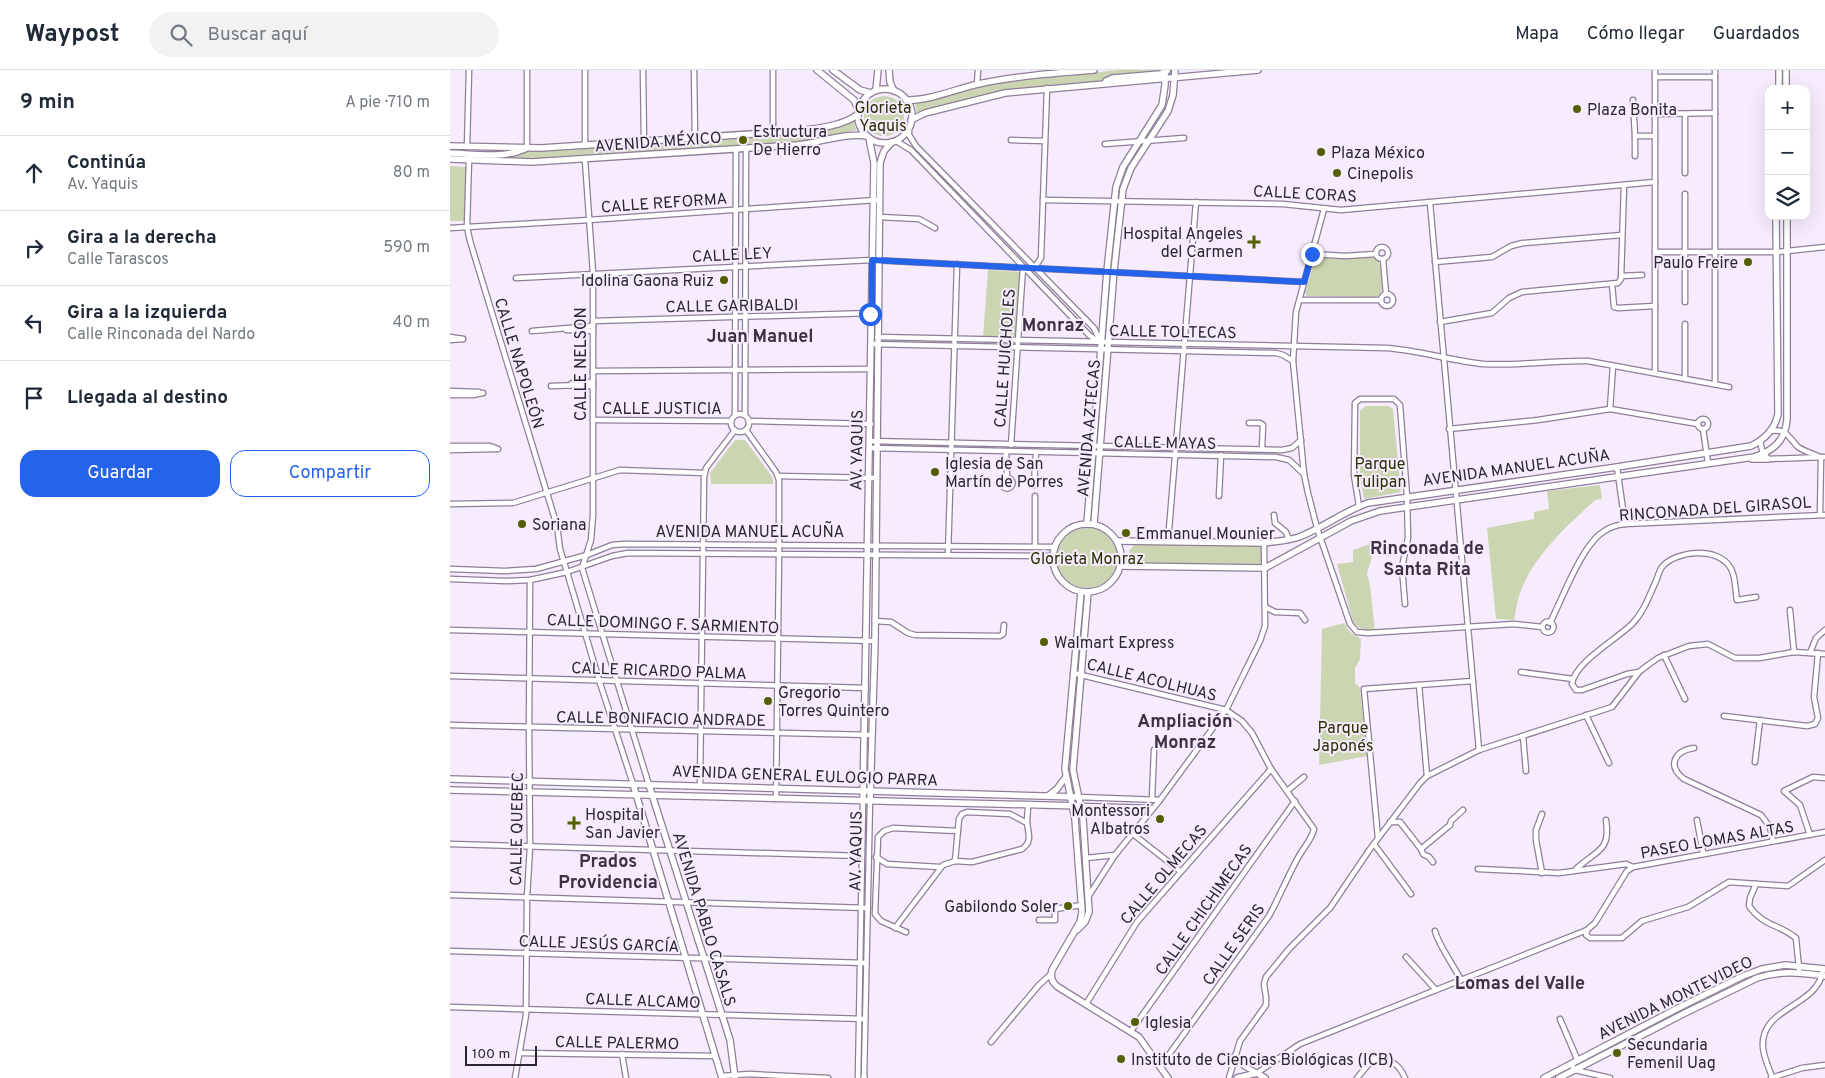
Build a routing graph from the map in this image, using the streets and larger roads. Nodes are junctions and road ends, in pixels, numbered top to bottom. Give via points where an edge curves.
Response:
1 (469, 70) edge
2 (527, 70) edge
3 (585, 70) edge
4 (643, 70) edge
5 (694, 70) edge
6 (773, 70) edge
7 (817, 70) edge
8 (833, 70) edge
9 (878, 70) edge
10 (889, 70) edge
11 (978, 70) edge
12 (1082, 70) edge
13 (1094, 70) edge
14 (1258, 70) edge
15 (1655, 70) edge
16 (1715, 70) edge
17 (1778, 70) edge
18 (1786, 70) edge
19 (1176, 72) edge
20 (1166, 73) edge
21 (1655, 77) junction
22 (1715, 77) junction
23 (978, 84) junction
24 (1778, 85) edge
25 (1786, 85) edge
26 (1047, 88) junction
27 (873, 91) junction
28 (894, 91) junction
29 (906, 100) junction
30 (1633, 100) dead end
31 (858, 112) junction
32 (1715, 113) junction
33 (1655, 114) junction
34 (1684, 114) junction
35 (912, 120) junction
36 (909, 128) junction
37 (773, 133) junction
38 (1635, 136) junction
39 (1655, 136) junction
40 (868, 137) junction
41 (695, 138) junction
42 (1184, 138) dead end
43 (1011, 140) dead end
44 (894, 141) junction
45 (1045, 141) junction
46 (1140, 141) junction
47 (1149, 141) junction
48 (644, 142) junction
49 (1105, 144) dead end
50 (450, 146) edge
51 (585, 146) junction
52 (468, 147) junction
53 (526, 148) junction
54 (746, 149) junction
55 (736, 150) junction
56 (450, 153) edge
57 (1635, 156) dead end
58 (450, 159) edge
59 (469, 159) junction
60 (585, 160) junction
61 (1685, 173) dead end
62 (1655, 182) junction
63 (1624, 185) junction
64 (1685, 194) dead end
65 (877, 200) junction
66 (1043, 200) junction
67 (1114, 200) junction
68 (1122, 201) junction
69 (1196, 202) junction
70 (1430, 203) junction
71 (746, 209) junction
72 (1324, 209) junction
73 (736, 210) junction
74 (880, 217) junction
75 (589, 220) junction
76 (1776, 220) edge
77 (1787, 220) edge
78 (467, 227) junction
79 (450, 228) edge
80 (935, 228) dead end
81 (1622, 235) junction
82 (1825, 247) edge
83 (1787, 251) junction
84 (1655, 252) junction
85 (1685, 252) junction
86 (1715, 252) junction
87 (1777, 252) junction
88 (1312, 254) junction
89 (1376, 254) junction
90 (1383, 259) junction
91 (872, 260) junction
92 (879, 260) junction
93 (1435, 262) junction
94 (957, 264) junction
95 (746, 265) junction
96 (735, 266) junction
97 (1023, 266) junction
98 (1035, 267) junction
99 (1107, 271) junction
100 (1114, 271) junction
101 (593, 273) junction
102 (1190, 275) junction
103 (1642, 275) dead end
104 (516, 278) dead end
105 (1620, 279) junction
106 (1304, 282) junction
107 (1612, 284) junction
108 (1386, 294) junction
109 (1300, 300) junction
110 (1381, 300) junction
111 (1685, 302) dead end
112 (1655, 306) junction
113 (872, 313) junction
114 (735, 317) junction
115 (745, 317) junction
116 (1440, 322) junction
117 (1685, 324) dead end
118 (593, 326) junction
119 (532, 331) dead end
120 (875, 337) junction
121 (955, 338) junction
122 (1018, 340) junction
123 (1101, 342) junction
124 (1109, 342) junction
125 (1184, 343) junction
126 (871, 344) junction
127 (878, 344) junction
128 (954, 346) junction
129 (1293, 346) junction
130 (1018, 348) junction
131 (1100, 349) junction
132 (1109, 349) junction
133 (1183, 351) junction
134 (1443, 357) junction
135 (1292, 361) junction
136 (1613, 366) junction
137 (871, 369) junction
138 (735, 370) junction
139 (745, 370) junction
140 (593, 371) junction
141 (1655, 373) junction
142 (1685, 379) junction
143 (593, 384) junction
144 (1715, 384) junction
145 (551, 386) dead end
146 (1729, 387) dead end
147 (450, 393) edge
148 (1610, 409) junction
149 (735, 415) junction
150 (745, 415) junction
151 (593, 420) junction
152 (732, 421) junction
153 (749, 421) junction
154 (1249, 423) dead end
155 (871, 424) junction
156 (1698, 424) junction
157 (1449, 429) junction
158 (1703, 429) junction
159 (735, 430) junction
160 (746, 430) junction
161 (1771, 431) junction
162 (1785, 432) junction
163 (1301, 440) junction
164 (870, 441) junction
165 (877, 441) junction
166 (1760, 441) junction
167 (952, 443) junction
168 (1011, 444) junction
169 (450, 446) edge
170 (1093, 446) junction
171 (1101, 446) junction
172 (1175, 447) junction
173 (870, 448) junction
174 (877, 448) junction
175 (1262, 449) junction
176 (450, 450) edge
177 (951, 450) junction
178 (1008, 451) junction
179 (1036, 452) junction
180 (1092, 453) junction
181 (1100, 453) junction
182 (1175, 454) junction
183 (1706, 454) junction
184 (1221, 455) junction
185 (1766, 456) junction
186 (1823, 457) edge
187 (1708, 463) junction
188 (1617, 467) junction
189 (704, 473) junction
190 (1304, 474) junction
191 (778, 476) junction
192 (1618, 476) junction
193 (1007, 477) dead end
194 (592, 478) junction
195 (869, 478) junction
196 (877, 478) junction
197 (1034, 485) dead end
198 (1455, 490) junction
199 (546, 493) junction
200 (1035, 496) dead end
201 (1220, 496) dead end
202 (1407, 496) junction
203 (1456, 500) junction
204 (450, 504) edge
205 (1359, 506) junction
206 (1406, 507) junction
207 (1823, 514) edge
208 (1274, 515) dead end
209 (1086, 524) junction
210 (1094, 524) junction
211 (1625, 524) junction
212 (1317, 528) junction
213 (1321, 538) junction
214 (1288, 540) junction
215 (1117, 541) junction
216 (1168, 542) junction
217 (1264, 543) junction
218 (703, 545) junction
219 (779, 545) junction
220 (868, 545) junction
221 (876, 545) junction
222 (948, 546) junction
223 (1035, 547) junction
224 (1055, 547) junction
225 (703, 554) junction
226 (779, 554) junction
227 (868, 554) junction
228 (876, 554) junction
229 (587, 555) junction
230 (948, 555) junction
231 (1053, 556) junction
232 (564, 561) junction
233 (1121, 566) junction
234 (582, 568) junction
235 (1265, 568) junction
236 (450, 569) edge
237 (567, 572) junction
238 (450, 579) edge
239 (530, 580) junction
240 (1081, 592) junction
241 (1088, 592) junction
242 (1756, 597) dead end
243 (1406, 604) dead end
244 (1266, 607) junction
245 (1790, 610) dead end
246 (1305, 620) dead end
247 (875, 621) junction
248 (1550, 623) junction
249 (1004, 625) dead end
250 (1468, 627) junction
251 (1542, 627) junction
252 (450, 630) edge
253 (1825, 630) edge
254 (530, 632) junction
255 (586, 634) junction
256 (604, 634) junction
257 (702, 637) junction
258 (778, 639) junction
259 (867, 641) junction
260 (874, 641) junction
261 (1794, 652) junction
262 (1810, 653) junction
263 (1818, 654) junction
264 (1825, 654) edge
265 (1664, 655) junction
266 (1520, 672) dead end
267 (1639, 672) junction
268 (1073, 673) junction
269 (1081, 674) junction
270 (450, 676) edge
271 (529, 679) junction
272 (1573, 679) junction
273 (599, 680) junction
274 (1472, 681) junction
275 (618, 682) junction
276 (702, 684) junction
277 (1419, 685) junction
278 (778, 686) junction
279 (866, 688) junction
280 (1685, 699) dead end
281 (1226, 710) junction
282 (1586, 715) junction
283 (1724, 716) dead end
284 (1760, 720) junction
285 (450, 724) edge
286 (529, 727) junction
287 (616, 729) junction
288 (632, 729) junction
289 (701, 731) junction
290 (777, 733) junction
291 (865, 735) junction
292 (872, 736) junction
293 (1523, 736) junction
294 (1694, 748) dead end
295 (1154, 750) dead end
296 (1479, 750) junction
297 (1755, 762) dead end
298 (1609, 763) dead end
299 (1271, 769) junction
300 (1526, 771) dead end
301 (1427, 776) junction
302 (1066, 778) junction
303 (1304, 778) dead end
304 (1825, 778) edge
305 (450, 779) edge
306 (530, 781) junction
307 (633, 784) junction
308 (649, 784) junction
309 (700, 786) junction
310 (776, 788) junction
311 (450, 790) edge
312 (864, 791) junction
313 (870, 791) junction
314 (1287, 791) junction
315 (530, 792) junction
316 (965, 794) junction
317 (636, 795) junction
318 (652, 795) junction
319 (1047, 796) junction
320 (1070, 797) junction
321 (1078, 797) junction
322 (776, 798) junction
323 (1152, 799) junction
324 (1160, 800) junction
325 (863, 801) junction
326 (870, 801) junction
327 (1295, 801) junction
328 (964, 803) junction
329 (1026, 805) junction
330 (1072, 806) junction
331 (1081, 806) junction
332 (1153, 808) junction
333 (1464, 810) dead end
334 (1542, 814) dead end
335 (1606, 820) dead end
336 (1697, 820) dead end
337 (1026, 822) junction
338 (1390, 822) junction
339 (1314, 829) joint
340 (958, 831) junction
341 (1825, 832) edge
342 (1133, 834) junction
343 (1810, 835) junction
344 (1378, 839) junction
345 (1773, 841) junction
346 (450, 844) edge
347 (1374, 844) junction
348 (530, 847) junction
349 (1421, 848) junction
350 (653, 850) junction
351 (669, 851) junction
352 (1703, 853) junction
353 (1115, 855) junction
354 (862, 856) junction
355 (876, 857) junction
356 (1825, 860) edge
357 (955, 861) junction
358 (1086, 862) junction
359 (1433, 862) dead end
360 (887, 864) junction
361 (1079, 866) junction
362 (1633, 866) junction
363 (940, 867) junction
364 (1478, 869) dead end
365 (1180, 870) junction
366 (1575, 870) junction
367 (876, 873) junction
368 (1542, 873) junction
369 (1756, 884) junction
370 (1411, 894) dead end
371 (450, 895) edge
372 (527, 897) junction
373 (1088, 897) junction
374 (668, 901) junction
375 (685, 902) junction
376 (1082, 905) junction
377 (861, 908) junction
378 (868, 908) junction
379 (1039, 920) dead end
380 (895, 928) junction
381 (1587, 930) junction
382 (1435, 931) dead end
383 (906, 932) dead end
384 (1074, 933) junction
385 (450, 951) edge
386 (527, 953) junction
387 (1406, 957) dead end
388 (685, 958) junction
389 (703, 958) junction
390 (859, 963) junction
391 (866, 963) junction
392 (1800, 970) junction
393 (1824, 973) edge
394 (1051, 974) junction
395 (1743, 976) junction
396 (1461, 980) junction
397 (1746, 983) junction
398 (1436, 990) junction
399 (1086, 1004) junction
400 (1682, 1006) junction
401 (450, 1007) edge
402 (526, 1009) junction
403 (1685, 1013) junction
404 (702, 1014) junction
405 (721, 1015) junction
406 (858, 1019) junction
407 (865, 1019) junction
408 (1560, 1019) dead end
409 (1131, 1032) junction
410 (991, 1042) dead end
411 (520, 1053) junction
412 (622, 1054) junction
413 (1235, 1055) junction
414 (715, 1056) junction
415 (1578, 1061) junction
416 (1571, 1064) junction
417 (1825, 1065) edge
418 (1160, 1066) junction
419 (1575, 1070) junction
420 (1257, 1073) junction
421 (735, 1076) edge
422 (722, 1077) edge
423 (515, 1078) edge
424 (626, 1078) edge
425 (828, 1078) edge
426 (862, 1078) edge
427 (1168, 1078) edge
428 (1229, 1078) edge
429 (1237, 1078) edge
430 (1265, 1078) edge
431 (1357, 1078) edge
432 (1404, 1078) edge
433 (1544, 1078) edge
434 (1559, 1078) edge
435 (1610, 1078) edge
436 (1772, 1078) edge

1 - 52 street
2 - 53 street
3 - 51 street
4 - 48 street
5 - 41 street
6 - 37 street
7 - 31 street via 854,100
8 - 27 street via 860,90
9 - 27 street
10 - 28 street
11 - 23 street
12 - 13 street
12 - 23 street
14 - 19 street
15 - 21 street
16 - 22 street
17 - 24 street
18 - 25 street
19 - 20 street
19 - 47 street, AVENIDA AZTECAS via 1168,111
20 - 26 street via 1099,84
20 - 46 street, AVENIDA AZTECAS via 1162,105
21 - 22 street
21 - 33 street
22 - 32 street
23 - 29 street
26 - 35 street via 974,99
26 - 45 street
27 - 28 street
27 - 31 street via 864,98
28 - 29 street
29 - 35 street
30 - 38 street
31 - 37 street, AVENIDA MÉXICO via 854,117 816,129
31 - 40 street via 860,126
32 - 34 street
32 - 86 street
33 - 34 street
33 - 39 street
34 - 61 street
35 - 36 street
36 - 44 street
36 - 98 street via 909,135 916,146
37 - 41 street, AVENIDA MÉXICO
38 - 39 street
38 - 57 street
39 - 62 street
40 - 44 street via 878,142
40 - 54 street, AVENIDA MÉXICO via 853,135 812,144
40 - 65 street, AV. YAQUIS
41 - 48 street, AVENIDA MÉXICO
42 - 47 street
43 - 45 street
44 - 65 street, AV. YAQUIS via 881,156
44 - 97 street via 911,150
45 - 66 street
46 - 47 street
46 - 49 street
46 - 67 street, AVENIDA AZTECAS via 1120,173
47 - 68 street, AVENIDA AZTECAS via 1128,174
48 - 51 street, AVENIDA MÉXICO
50 - 52 street, AVENIDA MÉXICO
51 - 53 street, AVENIDA MÉXICO
52 - 53 street, AVENIDA MÉXICO
53 - 56 street via 503,155
54 - 55 street, AVENIDA MÉXICO
54 - 71 street
55 - 60 street, AVENIDA MÉXICO
55 - 73 street
58 - 59 street, AVENIDA MÉXICO
59 - 60 street, AVENIDA MÉXICO via 524,163
59 - 78 street, CALLE NAPOLEÓN
60 - 75 street, CALLE NELSON
62 - 63 street, CALLE CORAS
62 - 84 street
63 - 70 street, CALLE CORAS
63 - 81 street
64 - 85 street
65 - 71 street, CALLE REFORMA
65 - 74 street, AV. YAQUIS
65 - 91 street, AV. YAQUIS
66 - 67 street, CALLE CORAS
66 - 98 street via 1040,258
67 - 68 street, CALLE CORAS
67 - 99 street, AVENIDA AZTECAS
68 - 69 street, CALLE CORAS
68 - 100 street, AVENIDA AZTECAS
69 - 72 street, CALLE CORAS via 1284,204
69 - 102 street
70 - 72 street, CALLE CORAS
70 - 93 street
71 - 73 street, CALLE REFORMA
71 - 95 street
72 - 88 street
73 - 75 street, CALLE REFORMA
73 - 96 street
74 - 80 street via 919,219
74 - 92 street, AV. YAQUIS
75 - 78 street, CALLE REFORMA
75 - 101 street, CALLE NELSON
76 - 87 street
77 - 83 street
78 - 79 street, CALLE REFORMA
78 - 199 street, CALLE NAPOLEÓN
81 - 93 street via 1523,243 1492,257
81 - 105 street
82 - 83 street
83 - 87 street
83 - 162 street
84 - 85 street
84 - 112 street
85 - 86 street
85 - 111 street
86 - 87 street
86 - 144 street
87 - 161 street via 1778,414
88 - 89 street
88 - 106 street
89 - 90 street
89 - 90 street via 1380,248 1387,249 1388,254
90 - 108 street
91 - 92 street, CALLE LEY
91 - 95 street, CALLE LEY
91 - 113 street, AV. YAQUIS
92 - 94 street, CALLE LEY
92 - 120 street, AV. YAQUIS
93 - 116 street
94 - 97 street, CALLE LEY
94 - 121 street
95 - 96 street, CALLE LEY
95 - 115 street
96 - 101 street, CALLE LEY
96 - 114 street
97 - 98 street, CALLE LEY
97 - 122 street, CALLE HUICHOLES
97 - 123 street via 1089,335
98 - 99 street, CALLE LEY
98 - 123 street via 1094,328
99 - 100 street, CALLE LEY
99 - 123 street, AVENIDA AZTECAS
100 - 102 street, CALLE LEY
100 - 124 street, AVENIDA AZTECAS
101 - 104 street, CALLE LEY
101 - 118 street, CALLE NELSON
102 - 106 street, CALLE LEY
102 - 125 street
103 - 105 street
105 - 107 street
106 - 109 street
107 - 112 street via 1614,307
107 - 116 street via 1522,292 1492,313
108 - 110 street
108 - 110 street via 1393,298 1392,304 1386,306
109 - 110 street
109 - 129 street
112 - 141 street
113 - 115 street, CALLE GARIBALDI
113 - 120 street, AV. YAQUIS
114 - 115 street, CALLE GARIBALDI
114 - 118 street, CALLE GARIBALDI
114 - 138 street
115 - 139 street
116 - 134 street
117 - 142 street
118 - 119 street, CALLE GARIBALDI
118 - 140 street, CALLE NELSON
120 - 121 street, CALLE TOLTECAS
120 - 126 street, AV. YAQUIS
120 - 127 street, AV. YAQUIS
121 - 122 street, CALLE TOLTECAS
121 - 128 street
122 - 123 street, CALLE TOLTECAS
122 - 130 street, CALLE HUICHOLES
123 - 124 street, CALLE TOLTECAS
123 - 131 street, AVENIDA AZTECAS
124 - 125 street, CALLE TOLTECAS
124 - 132 street, AVENIDA AZTECAS
125 - 129 street, CALLE TOLTECAS
125 - 133 street
126 - 127 street, CALLE TOLTECAS
126 - 137 street, AV. YAQUIS
127 - 128 street, CALLE TOLTECAS
127 - 165 street, AV. YAQUIS
128 - 130 street, CALLE TOLTECAS
128 - 167 street
129 - 134 street, CALLE TOLTECAS via 1406,349
129 - 135 street
130 - 131 street, CALLE TOLTECAS
130 - 168 street, CALLE HUICHOLES
131 - 132 street, CALLE TOLTECAS
131 - 170 street, AVENIDA AZTECAS
132 - 133 street, CALLE TOLTECAS
132 - 171 street, AVENIDA AZTECAS
133 - 135 street, CALLE TOLTECAS via 1276,353
133 - 172 street
134 - 136 street, CALLE TOLTECAS via 1485,364 1570,360
134 - 157 street
135 - 163 street
136 - 141 street, CALLE TOLTECAS
136 - 148 street
137 - 139 street
137 - 155 street, AV. YAQUIS
138 - 139 street
138 - 140 street
138 - 149 street
139 - 150 street
140 - 143 street, CALLE NELSON
141 - 142 street, CALLE TOLTECAS
142 - 144 street, CALLE TOLTECAS
143 - 145 street
143 - 151 street, CALLE NELSON
144 - 146 street, CALLE TOLTECAS
147 - 147 street via 473,395 483,393
148 - 156 street
148 - 157 street
149 - 150 street
149 - 152 street
150 - 153 street
151 - 152 street, CALLE JUSTICIA
151 - 194 street, CALLE NELSON
152 - 159 street
153 - 155 street
153 - 160 street
154 - 175 street via 1263,425
155 - 164 street, AV. YAQUIS
156 - 158 street
156 - 158 street via 1703,419 1707,422
157 - 198 street
158 - 183 street
159 - 160 street
159 - 189 street
160 - 191 street
161 - 162 street
161 - 166 street, AVENIDA MANUEL ACUÑA
162 - 185 street
162 - 186 street via 1800,448
163 - 175 street, CALLE MAYAS via 1287,450
163 - 190 street
164 - 165 street, CALLE MAYAS
164 - 173 street, AV. YAQUIS
165 - 167 street, CALLE MAYAS
165 - 174 street, AV. YAQUIS
166 - 183 street, AVENIDA MANUEL ACUÑA via 1744,448
166 - 185 street
167 - 168 street, CALLE MAYAS
167 - 177 street
168 - 170 street, CALLE MAYAS
168 - 178 street, CALLE HUICHOLES
169 - 176 street via 498,449
170 - 171 street, CALLE MAYAS
170 - 180 street, AVENIDA AZTECAS
171 - 172 street, CALLE MAYAS
171 - 181 street, AVENIDA AZTECAS
172 - 175 street, CALLE MAYAS
172 - 182 street
173 - 174 street, CALLE MAYAS
173 - 195 street, AV. YAQUIS
174 - 177 street, CALLE MAYAS
174 - 196 street, AV. YAQUIS
177 - 178 street, CALLE MAYAS
177 - 222 street
178 - 179 street, CALLE MAYAS
178 - 193 street, CALLE HUICHOLES
179 - 180 street, CALLE MAYAS
179 - 197 street
180 - 181 street, CALLE MAYAS
180 - 209 street, AVENIDA AZTECAS
181 - 182 street, CALLE MAYAS
181 - 210 street, AVENIDA AZTECAS
182 - 184 street, CALLE MAYAS
182 - 216 street
183 - 187 street
183 - 188 street, AVENIDA MANUEL ACUÑA
184 - 190 street, CALLE MAYAS via 1284,458
184 - 201 street
185 - 186 street
185 - 187 street, AVENIDA MANUEL ACUÑA
186 - 207 street, RINCONADA DEL GIRASOL
187 - 192 street, AVENIDA MANUEL ACUÑA
188 - 192 street
188 - 198 street, AVENIDA MANUEL ACUÑA
189 - 194 street via 620,470
189 - 218 street
190 - 212 street
191 - 195 street
191 - 219 street
192 - 203 street, AVENIDA MANUEL ACUÑA
192 - 211 street
194 - 199 street
194 - 229 street, CALLE NELSON via 592,533
195 - 196 street
195 - 220 street, AV. YAQUIS
196 - 221 street, AV. YAQUIS
198 - 202 street, AVENIDA MANUEL ACUÑA
198 - 203 street
199 - 204 street via 506,504
199 - 232 street, CALLE NAPOLEÓN
200 - 223 street
202 - 205 street, AVENIDA MANUEL ACUÑA
202 - 205 street via 1400,405 1394,399 1360,399 1355,404 1354,466
202 - 206 street
203 - 206 street, AVENIDA MANUEL ACUÑA
203 - 250 street
205 - 212 street, AVENIDA MANUEL ACUÑA
206 - 213 street, AVENIDA MANUEL ACUÑA via 1362,516
206 - 243 street via 1408,538 1402,567
207 - 211 street, RINCONADA DEL GIRASOL
208 - 214 street via 1275,523 1286,532
209 - 210 street
209 - 224 street via 1069,529 1060,536
210 - 215 street via 1110,532
211 - 248 street, RINCONADA DEL GIRASOL via 1603,532 1589,545
212 - 213 street
212 - 214 street, AVENIDA MANUEL ACUÑA
213 - 235 street, AVENIDA MANUEL ACUÑA
213 - 250 street via 1347,618 1357,632
214 - 217 street, AVENIDA MANUEL ACUÑA
215 - 216 street, AVENIDA MANUEL ACUÑA
215 - 233 street
216 - 217 street, AVENIDA MANUEL ACUÑA
217 - 235 street
218 - 219 street, AVENIDA MANUEL ACUÑA
218 - 225 street
218 - 229 street, AVENIDA MANUEL ACUÑA via 618,544
219 - 220 street, AVENIDA MANUEL ACUÑA
219 - 226 street
220 - 221 street, AVENIDA MANUEL ACUÑA
220 - 227 street, AV. YAQUIS
221 - 222 street, AVENIDA MANUEL ACUÑA
221 - 228 street, AV. YAQUIS
222 - 223 street, AVENIDA MANUEL ACUÑA
222 - 230 street
223 - 224 street, AVENIDA MANUEL ACUÑA
224 - 231 street
225 - 226 street, AVENIDA MANUEL ACUÑA
225 - 234 street, AVENIDA MANUEL ACUÑA via 620,554
225 - 257 street
226 - 227 street, AVENIDA MANUEL ACUÑA
226 - 258 street
227 - 228 street, AVENIDA MANUEL ACUÑA
227 - 259 street, AV. YAQUIS
228 - 230 street, AVENIDA MANUEL ACUÑA
228 - 247 street, AV. YAQUIS
229 - 232 street, AVENIDA MANUEL ACUÑA
229 - 234 street, CALLE NELSON
230 - 231 street, AVENIDA MANUEL ACUÑA
231 - 240 street via 1054,568 1060,579
232 - 236 street, AVENIDA MANUEL ACUÑA via 516,571
232 - 237 street, CALLE NAPOLEÓN
233 - 235 street, AVENIDA MANUEL ACUÑA
233 - 241 street via 1111,583 1101,590
234 - 237 street, AVENIDA MANUEL ACUÑA
234 - 256 street, AVENIDA PABLO CASALS
235 - 244 street
237 - 239 street, AVENIDA MANUEL ACUÑA
237 - 255 street, AVENIDA PABLO CASALS
238 - 239 street, AVENIDA MANUEL ACUÑA
239 - 254 street, CALLE QUEBEC
240 - 241 street
240 - 268 street
241 - 269 street
242 - 272 street via 1737,600 1731,568 1719,556 1707,553 1682,556 1662,567 1638,617 1587,660
244 - 246 street via 1275,612 1300,613
244 - 281 street via 1260,641
245 - 261 street
247 - 249 street via 891,622 915,634 1000,636
247 - 260 street, AV. YAQUIS
248 - 251 street
248 - 251 street via 1553,628 1548,633
250 - 251 street via 1514,624
250 - 274 street
252 - 254 street, CALLE DOMINGO F. SARMIENTO
253 - 262 street via 1816,638
254 - 255 street, CALLE DOMINGO F. SARMIENTO
254 - 271 street, CALLE QUEBEC
255 - 256 street, CALLE DOMINGO F. SARMIENTO
255 - 273 street, AVENIDA PABLO CASALS
256 - 257 street, CALLE DOMINGO F. SARMIENTO
256 - 275 street, AVENIDA PABLO CASALS
257 - 258 street, CALLE DOMINGO F. SARMIENTO
257 - 276 street
258 - 259 street, CALLE DOMINGO F. SARMIENTO
258 - 278 street
259 - 260 street, CALLE DOMINGO F. SARMIENTO
259 - 279 street, AV. YAQUIS
260 - 292 street, AV. YAQUIS
261 - 262 street
261 - 265 street via 1735,658 1708,644 1699,644
262 - 263 street
263 - 264 street
263 - 284 street via 1814,697 1818,718 1815,724 1807,726
265 - 267 street
265 - 280 street
266 - 272 street
267 - 272 street via 1582,690 1574,688
267 - 282 street via 1612,707
268 - 269 street, CALLE ACOLHUAS
268 - 302 street
269 - 281 street, CALLE ACOLHUAS
269 - 321 street via 1073,770
270 - 271 street, CALLE RICARDO PALMA
271 - 273 street, CALLE RICARDO PALMA
271 - 286 street, CALLE QUEBEC
273 - 275 street, CALLE RICARDO PALMA
273 - 287 street, AVENIDA PABLO CASALS
274 - 277 street
274 - 296 street
275 - 276 street, CALLE RICARDO PALMA
275 - 288 street, AVENIDA PABLO CASALS
276 - 278 street, CALLE RICARDO PALMA
276 - 289 street
277 - 301 street
277 - 344 street via 1364,689
278 - 279 street, CALLE RICARDO PALMA
278 - 290 street
279 - 291 street, AV. YAQUIS
281 - 299 street, CALLE ACOLHUAS via 1252,733
281 - 324 street
282 - 293 street
282 - 298 street
283 - 284 street
284 - 297 street
285 - 286 street, CALLE BONIFACIO ANDRADE
286 - 287 street, CALLE BONIFACIO ANDRADE
286 - 306 street, CALLE QUEBEC
287 - 288 street, CALLE BONIFACIO ANDRADE
287 - 307 street, AVENIDA PABLO CASALS
288 - 289 street, CALLE BONIFACIO ANDRADE
288 - 308 street, AVENIDA PABLO CASALS
289 - 290 street, CALLE BONIFACIO ANDRADE
289 - 309 street
290 - 291 street, CALLE BONIFACIO ANDRADE
290 - 310 street
291 - 292 street, CALLE BONIFACIO ANDRADE
291 - 312 street, AV. YAQUIS
292 - 313 street, AV. YAQUIS
293 - 296 street
293 - 300 street
294 - 345 street via 1681,751 1675,759 1679,775 1761,815 1770,827
295 - 323 street
296 - 301 street
299 - 314 street, CALLE ACOLHUAS
299 - 365 street, CALLE OLMECAS
301 - 338 street
302 - 319 street
302 - 320 street
303 - 314 street
304 - 343 street via 1813,777 1784,791 1800,805
305 - 306 street, AVENIDA GENERAL EULOGIO PARRA
306 - 307 street, AVENIDA GENERAL EULOGIO PARRA
306 - 315 street, CALLE QUEBEC
307 - 308 street, AVENIDA GENERAL EULOGIO PARRA
307 - 317 street, AVENIDA PABLO CASALS
308 - 309 street, AVENIDA GENERAL EULOGIO PARRA
308 - 318 street, AVENIDA PABLO CASALS
309 - 310 street, AVENIDA GENERAL EULOGIO PARRA
310 - 312 street, AVENIDA GENERAL EULOGIO PARRA
310 - 322 street
311 - 315 street, AVENIDA GENERAL EULOGIO PARRA
312 - 313 street, AVENIDA GENERAL EULOGIO PARRA
312 - 325 street, AV. YAQUIS
313 - 316 street, AVENIDA GENERAL EULOGIO PARRA
313 - 326 street, AV. YAQUIS
314 - 327 street, CALLE ACOLHUAS
315 - 317 street, AVENIDA GENERAL EULOGIO PARRA
315 - 348 street, CALLE QUEBEC
316 - 319 street, AVENIDA GENERAL EULOGIO PARRA
316 - 328 street
317 - 318 street, AVENIDA GENERAL EULOGIO PARRA
317 - 350 street, AVENIDA PABLO CASALS
318 - 322 street, AVENIDA GENERAL EULOGIO PARRA
318 - 351 street, AVENIDA PABLO CASALS
319 - 320 street, AVENIDA GENERAL EULOGIO PARRA
320 - 321 street, AVENIDA GENERAL EULOGIO PARRA
320 - 330 street
321 - 323 street, AVENIDA GENERAL EULOGIO PARRA
321 - 331 street
322 - 325 street, AVENIDA GENERAL EULOGIO PARRA
323 - 324 street, AVENIDA GENERAL EULOGIO PARRA
324 - 332 street
325 - 326 street, AVENIDA GENERAL EULOGIO PARRA
325 - 354 street, AV. YAQUIS
326 - 328 street, AVENIDA GENERAL EULOGIO PARRA
326 - 378 street, AV. YAQUIS
327 - 339 street, CALLE ACOLHUAS
327 - 409 street, CALLE CHICHIMECAS
328 - 329 street, AVENIDA GENERAL EULOGIO PARRA
329 - 330 street, AVENIDA GENERAL EULOGIO PARRA
329 - 337 street
330 - 331 street, AVENIDA GENERAL EULOGIO PARRA
330 - 361 street
331 - 332 street, AVENIDA GENERAL EULOGIO PARRA
331 - 358 street
332 - 342 street
333 - 349 street
334 - 368 street via 1536,840
335 - 366 street via 1608,835 1605,844
336 - 352 street
337 - 340 street via 1010,814 964,813 960,816
337 - 357 street via 1030,836 1022,849 972,862
338 - 344 street
338 - 349 street via 1400,822
339 - 418 street, CALLE SERIS via 1269,916
340 - 355 street via 888,829 878,837
340 - 357 street
341 - 343 street, PASEO LOMAS ALTAS
342 - 353 street
342 - 365 street
343 - 345 street, PASEO LOMAS ALTAS
344 - 347 street
345 - 352 street, PASEO LOMAS ALTAS
346 - 348 street
347 - 370 street
347 - 413 street via 1330,908 1266,977 1266,1005 1240,1041
348 - 350 street
348 - 372 street, CALLE QUEBEC
349 - 359 street
350 - 351 street
350 - 374 street, AVENIDA PABLO CASALS
351 - 354 street
351 - 375 street, AVENIDA PABLO CASALS
352 - 362 street, PASEO LOMAS ALTAS
353 - 358 street
353 - 373 street
354 - 377 street, AV. YAQUIS
355 - 360 street
355 - 367 street
356 - 369 street via 1788,886
357 - 363 street
358 - 361 street
358 - 373 street
360 - 363 street
360 - 367 street
361 - 376 street
362 - 366 street
362 - 381 street, PASEO LOMAS ALTAS
363 - 380 street
364 - 368 street
365 - 399 street, CALLE OLMECAS via 1132,929
366 - 368 street
367 - 380 street via 875,914
369 - 381 street via 1729,882 1688,907 1642,921 1619,939 1590,938 1586,935
369 - 392 street via 1749,906 1766,923 1786,930 1796,938
371 - 372 street
372 - 374 street
372 - 386 street, CALLE QUEBEC
373 - 384 street via 1088,917
374 - 375 street
374 - 388 street, AVENIDA PABLO CASALS
375 - 377 street
375 - 389 street, AVENIDA PABLO CASALS
376 - 379 street via 1055,909 1055,920
376 - 384 street
377 - 378 street
377 - 390 street, AV. YAQUIS
378 - 391 street, AV. YAQUIS
380 - 383 street
381 - 396 street, PASEO LOMAS ALTAS
382 - 396 street
384 - 394 street
385 - 386 street, CALLE JESÚS GARCÍA
386 - 388 street, CALLE JESÚS GARCÍA
386 - 402 street, CALLE QUEBEC
387 - 398 street
388 - 389 street, CALLE JESÚS GARCÍA
388 - 404 street, AVENIDA PABLO CASALS
389 - 390 street, CALLE JESÚS GARCÍA
389 - 405 street, AVENIDA PABLO CASALS
390 - 391 street, CALLE JESÚS GARCÍA
390 - 406 street, AV. YAQUIS
391 - 407 street, AV. YAQUIS
392 - 393 street, AVENIDA MONTEVIDEO
392 - 395 street, AVENIDA MONTEVIDEO via 1785,965
392 - 397 street, AVENIDA MONTEVIDEO via 1774,973
393 - 436 street via 1820,984 1810,995 1777,1016 1767,1027 1762,1046
394 - 399 street via 1058,987
394 - 410 street
395 - 397 street
395 - 400 street, AVENIDA MONTEVIDEO
396 - 398 street, PASEO LOMAS ALTAS
397 - 403 street, AVENIDA MONTEVIDEO
398 - 420 street, PASEO LOMAS ALTAS via 1300,1044
399 - 409 street
400 - 403 street
400 - 415 street, AVENIDA MONTEVIDEO
401 - 402 street, CALLE ALCAMO
402 - 404 street, CALLE ALCAMO
402 - 411 street, CALLE QUEBEC
403 - 419 street, AVENIDA MONTEVIDEO
404 - 405 street, CALLE ALCAMO
404 - 414 street, AVENIDA PABLO CASALS
405 - 406 street, CALLE ALCAMO
405 - 421 street, AVENIDA PABLO CASALS via 732,1050
406 - 407 street, CALLE ALCAMO
406 - 426 street, AV. YAQUIS
407 - 426 street, AV. YAQUIS
408 - 415 street
409 - 418 street via 1143,1041
411 - 412 street, CALLE PALERMO
411 - 423 street, CALLE QUEBEC
412 - 414 street, CALLE PALERMO
412 - 424 street
413 - 420 street via 1244,1066
413 - 428 street
414 - 422 street, AVENIDA PABLO CASALS
415 - 416 street, AVENIDA MONTEVIDEO
416 - 419 street
416 - 433 street, AVENIDA MONTEVIDEO
417 - 436 street via 1802,1068
418 - 427 street
419 - 434 street, AVENIDA MONTEVIDEO
419 - 435 street
420 - 429 street
420 - 430 street
421 - 422 street
421 - 425 street
431 - 432 street via 1373,1059 1385,1059 1400,1066

